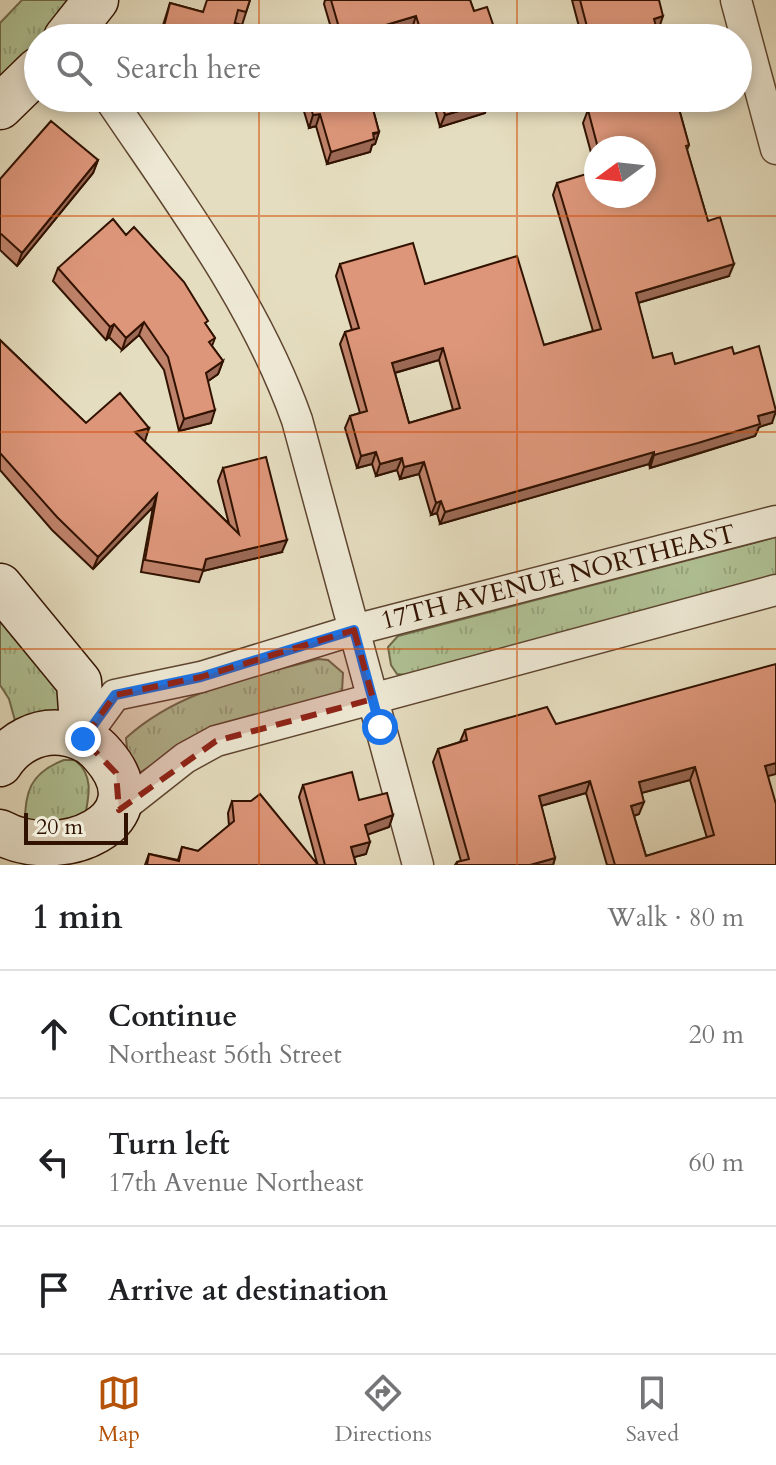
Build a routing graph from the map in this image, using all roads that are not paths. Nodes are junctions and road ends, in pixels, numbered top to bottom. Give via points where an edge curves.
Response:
1 (96, 0) edge
2 (736, 0) edge
3 (77, 24) edge
4 (747, 24) edge
5 (752, 35) edge
6 (764, 62) edge
7 (24, 84) edge
8 (0, 107) edge
9 (118, 112) edge
10 (776, 149) edge
11 (776, 521) edge
12 (0, 586) edge
13 (776, 590) edge
14 (354, 630) junction
15 (97, 689) junction
16 (373, 699) junction
17 (83, 739) junction
18 (2, 749) edge
19 (104, 840) edge
20 (7, 847) edge
21 (418, 865) edge

1 - 3 main road
2 - 4 street
5 - 6 street
6 - 10 street
7 - 8 main road
9 - 14 street via 265,340 297,420
11 - 14 street, 17TH AVENUE NORTHEAST
12 - 15 main road
13 - 16 street
14 - 15 street, 17TH AVENUE NORTHEAST via 201,677
14 - 16 street
15 - 17 main road
16 - 19 street via 216,741 163,773
16 - 21 street
17 - 18 main road via 41,734
17 - 19 main road via 116,773
19 - 20 main road via 81,858 52,863

